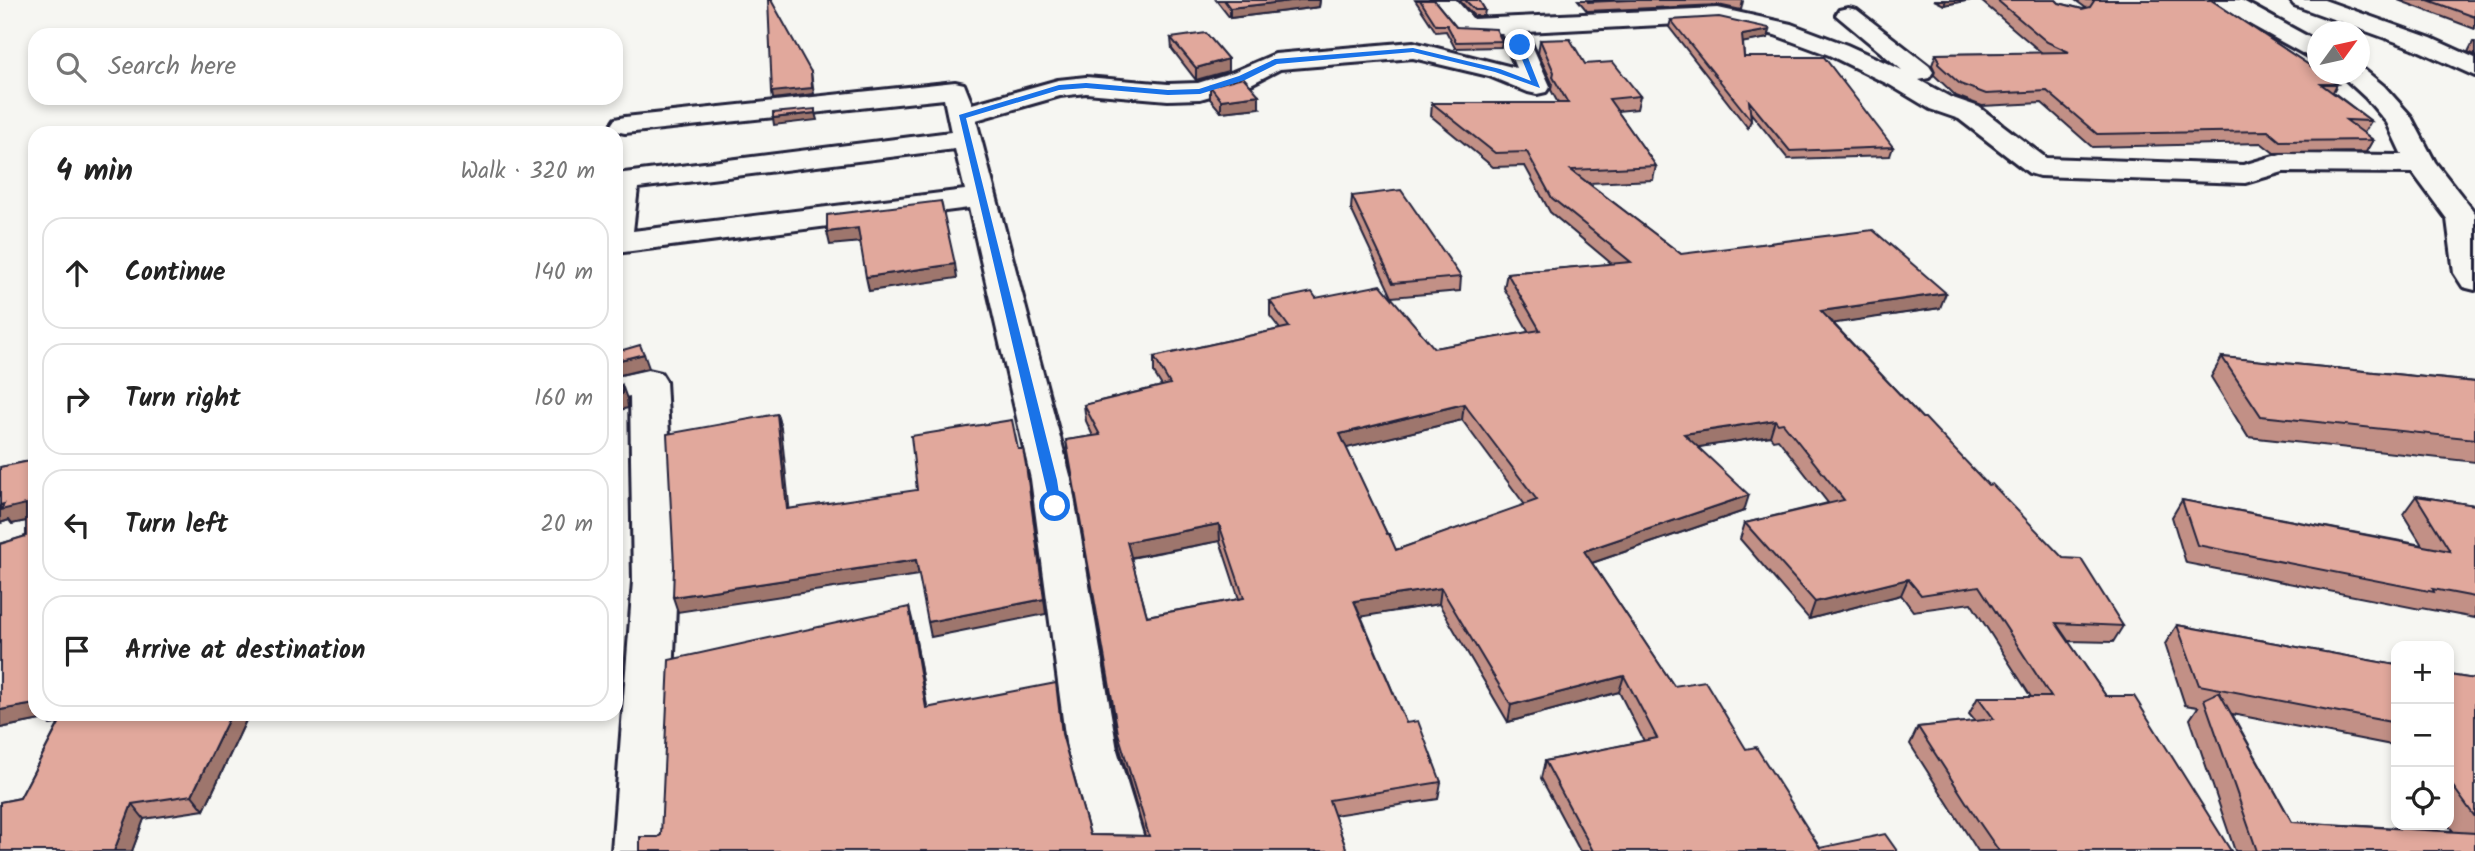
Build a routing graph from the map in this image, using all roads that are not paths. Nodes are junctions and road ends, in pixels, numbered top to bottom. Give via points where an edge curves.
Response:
1 (1443, 0) edge
2 (2223, 0) edge
3 (2302, 0) edge
4 (1848, 15) dead end
5 (1511, 25) junction
6 (2307, 46) edge
7 (2475, 68) edge
8 (2365, 84) edge
9 (1969, 113) junction
10 (625, 125) dead end
11 (965, 128) junction
12 (2421, 164) junction
13 (623, 189) edge
14 (982, 197) junction
15 (2469, 217) edge
16 (623, 242) edge
17 (2475, 280) edge
18 (623, 386) edge
19 (639, 851) edge
20 (1121, 851) edge

1 - 5 street via 1466,26
2 - 6 street
3 - 7 street via 2421,43
4 - 9 street
5 - 9 street via 1718,15 1782,29 1838,50 1940,103
5 - 11 street via 1537,86 1497,70 1413,50 1275,62 1200,91 1086,85 1059,88
8 - 12 street via 2400,121
9 - 12 street via 2039,167 2245,174 2281,163
10 - 11 street via 955,90
11 - 13 street via 624,181
11 - 14 street
12 - 15 street
14 - 16 street
14 - 20 street via 1051,480 1091,750
15 - 17 street
18 - 19 street via 648,380 655,581

